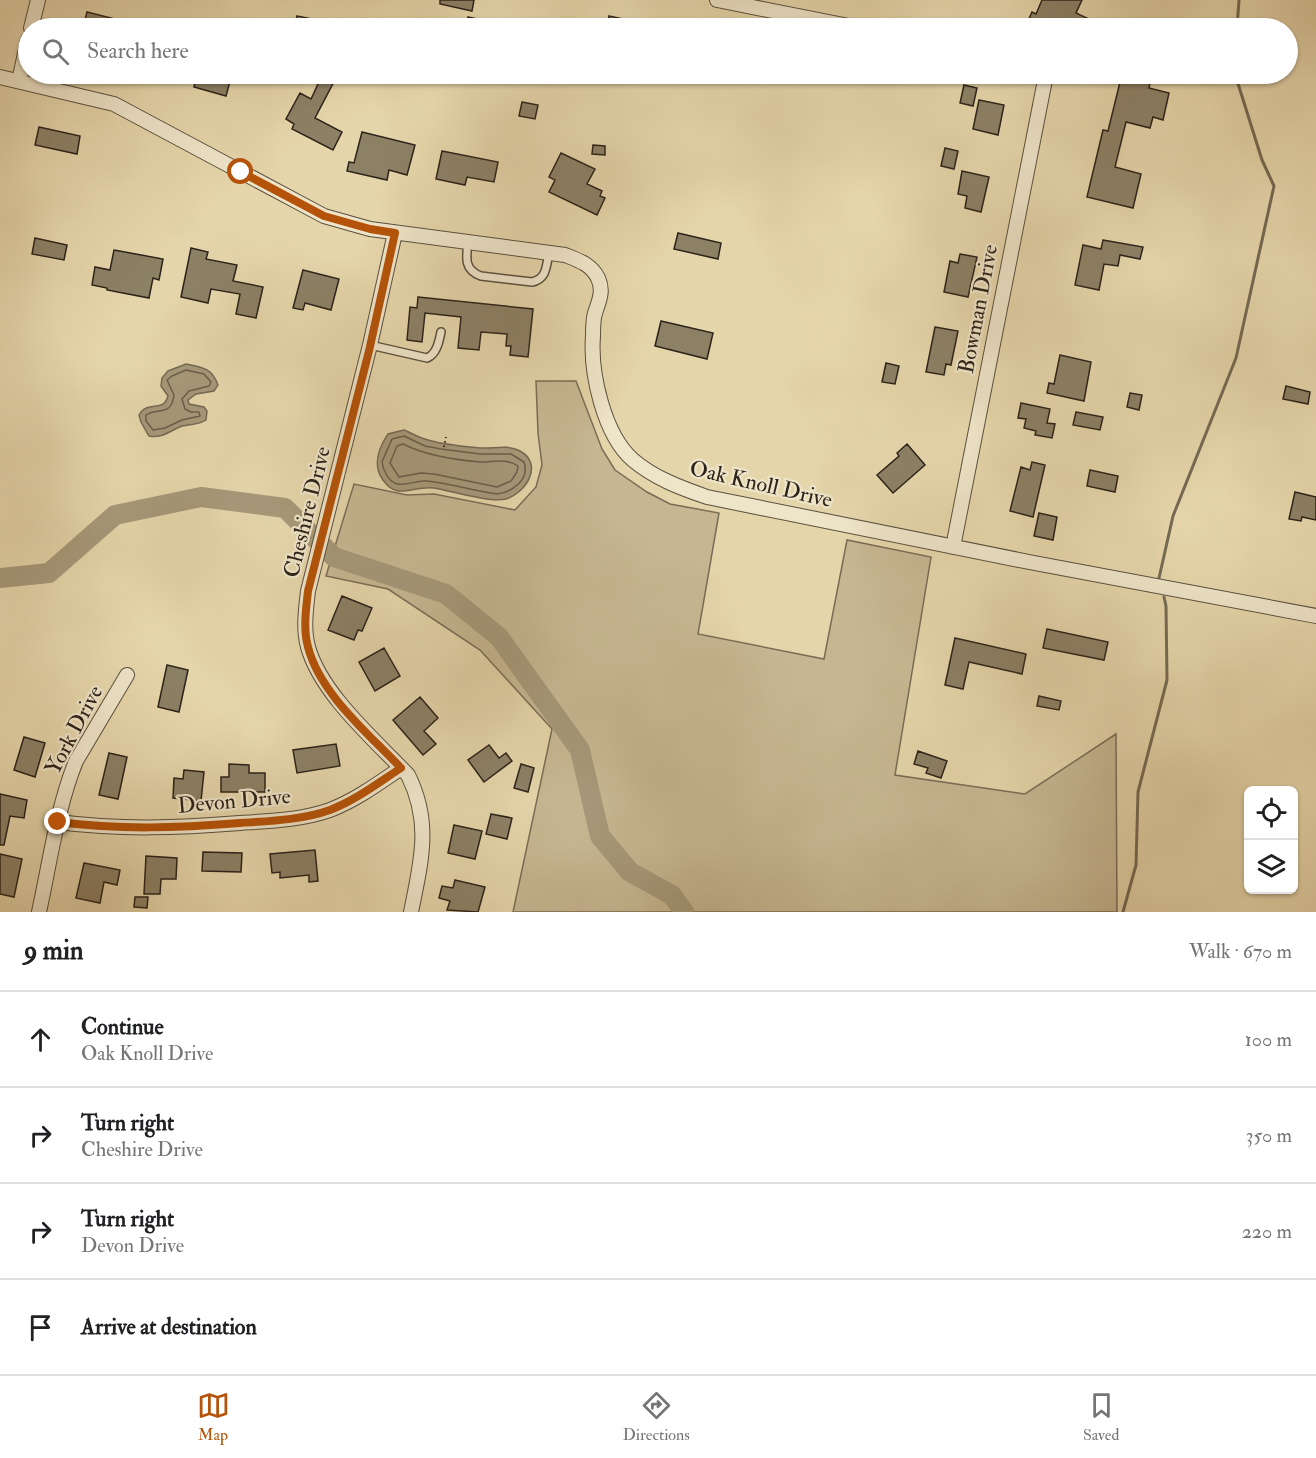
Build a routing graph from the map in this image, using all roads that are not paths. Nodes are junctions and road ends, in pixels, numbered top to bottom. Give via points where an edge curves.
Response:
1 (38, 0) edge
2 (717, 0) edge
3 (34, 18) edge
4 (809, 18) edge
5 (0, 77) edge
6 (18, 81) edge
7 (31, 84) edge
8 (1039, 84) edge
9 (395, 233) junction
10 (468, 242) junction
11 (549, 253) junction
12 (441, 332) dead end
13 (370, 345) junction
14 (953, 547) junction
15 (1316, 616) edge
16 (127, 675) dead end
17 (401, 768) junction
18 (58, 822) junction
19 (39, 912) edge
20 (411, 912) edge

1 - 3 street
2 - 4 street
5 - 6 street, Oak Knoll Drive
7 - 9 street, Oak Knoll Drive via 114,105 324,216
8 - 14 street, Bowman Drive
9 - 10 street, Oak Knoll Drive
9 - 13 street, Cheshire Drive
10 - 11 street, Oak Knoll Drive
10 - 11 lane via 467,266 474,273 502,279 540,280
11 - 14 street, Oak Knoll Drive via 583,261 599,279 601,299 592,339 596,382 612,431 632,459 673,485 706,497
12 - 13 lane via 437,347 427,358
13 - 17 street, Cheshire Drive via 308,591 307,646 318,673 340,704
14 - 15 street, Oak Knoll Drive
16 - 18 street, York Drive via 76,760
17 - 18 street, Devon Drive via 329,810 280,820 130,828
17 - 20 street, Cheshire Drive via 416,792 422,822 421,862
18 - 19 street, York Drive

